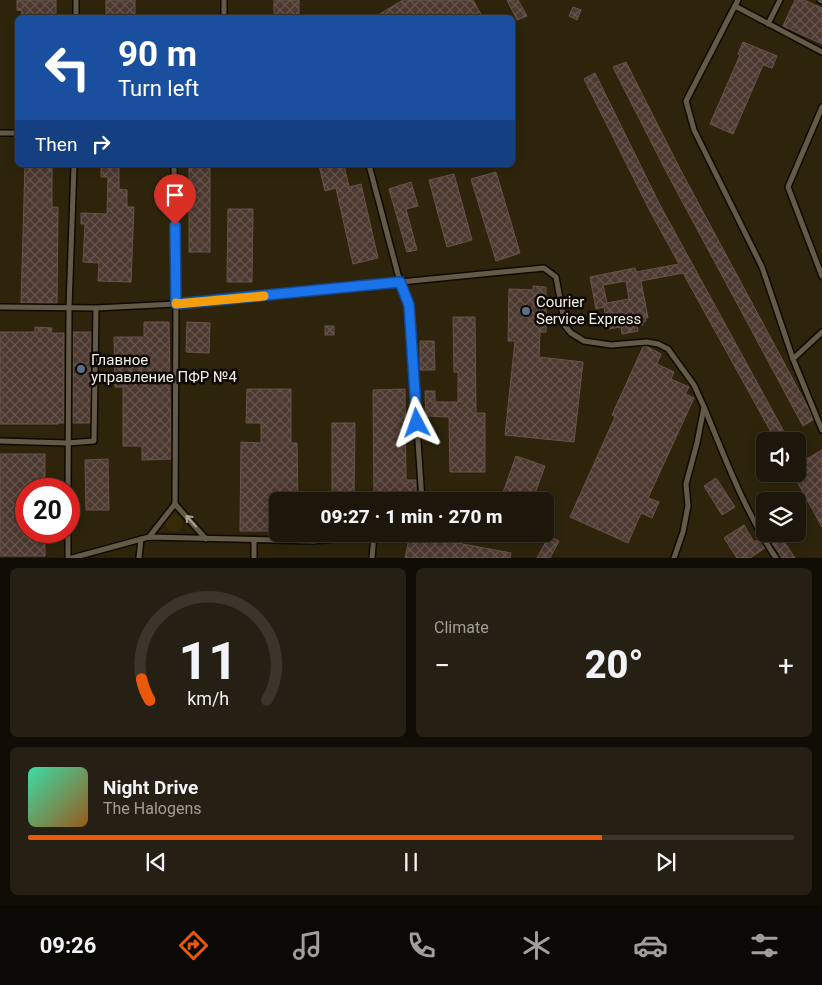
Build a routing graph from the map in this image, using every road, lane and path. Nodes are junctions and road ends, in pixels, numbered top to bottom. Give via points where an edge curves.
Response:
1 (76, 0) edge
2 (224, 0) edge
3 (738, 0) edge
4 (780, 0) edge
5 (735, 6) junction
6 (76, 15) edge
7 (224, 15) edge
8 (768, 24) junction
9 (822, 52) edge
10 (822, 107) edge
11 (0, 133) edge
12 (15, 133) edge
13 (74, 167) edge
14 (174, 167) edge
15 (370, 167) edge
16 (822, 276) edge
17 (400, 282) junction
18 (176, 304) junction
19 (0, 307) edge
20 (69, 307) junction
21 (96, 308) junction
22 (822, 332) edge
23 (793, 360) junction
24 (704, 407) junction
25 (822, 430) edge
26 (0, 441) edge
27 (67, 442) junction
28 (68, 478) edge
29 (421, 492) edge
30 (175, 504) junction
31 (149, 537) junction
32 (206, 538) junction
33 (141, 539) junction
34 (254, 540) junction
35 (269, 540) edge
36 (376, 542) edge
37 (68, 543) edge
38 (677, 557) edge
39 (68, 558) edge
40 (72, 558) edge
41 (140, 558) edge
42 (254, 558) edge
43 (372, 558) edge
44 (776, 558) edge

1 - 6 lane
2 - 7 lane
3 - 5 lane
4 - 8 lane
5 - 8 lane
5 - 23 lane via 686,100 694,130 762,267
8 - 9 lane
10 - 16 lane via 788,187
11 - 12 lane
13 - 20 lane
14 - 18 lane
15 - 17 lane
17 - 18 lane
17 - 24 lane via 544,268 556,277 565,326 571,333 584,340 604,344 647,342 668,349 694,385
17 - 29 lane via 409,305
18 - 21 lane
18 - 30 lane
19 - 20 lane
20 - 21 lane
20 - 27 lane
21 - 27 lane via 94,441
22 - 23 lane
23 - 25 lane
24 - 38 lane via 686,484 688,506
24 - 44 lane via 729,468
26 - 27 lane
27 - 28 lane
30 - 31 lane
32 -> 30 lane
31 - 32 lane
31 - 33 lane
32 - 34 lane
33 - 40 lane
33 - 41 lane
34 - 35 lane
34 - 42 lane
36 - 43 lane
37 - 39 lane

